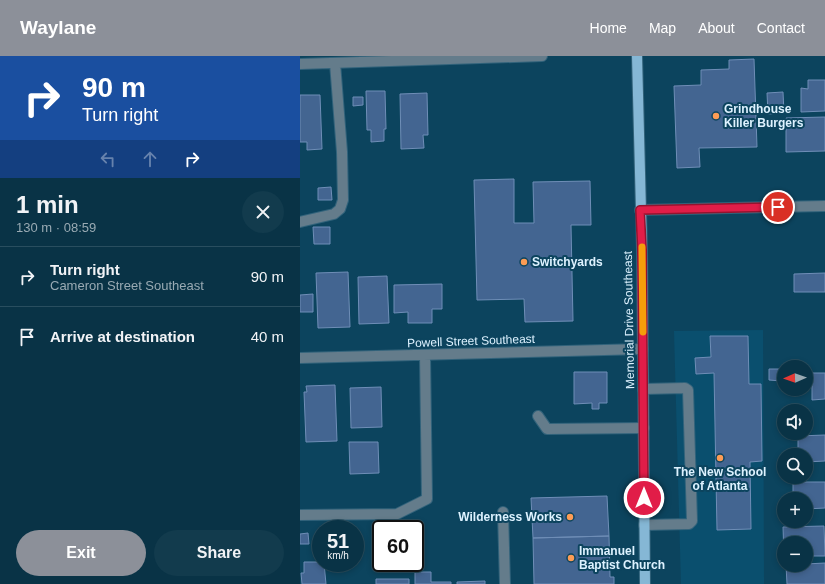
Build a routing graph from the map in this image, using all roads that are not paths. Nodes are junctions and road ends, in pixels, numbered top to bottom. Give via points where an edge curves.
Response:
1 (542, 56) edge
2 (637, 56) edge
3 (334, 63) junction
4 (300, 64) edge
5 (825, 206) edge
6 (640, 210) junction
7 (300, 222) edge
8 (643, 349) junction
9 (425, 355) junction
10 (300, 358) edge
11 (643, 389) junction
12 (538, 416) dead end
13 (644, 428) junction
14 (503, 512) dead end
15 (300, 514) edge
16 (644, 525) junction
17 (505, 584) edge
18 (645, 584) edge

1 - 3 street
2 - 6 main road, Memorial Drive Southeast
3 - 4 street
3 - 7 street via 342,152 343,200 334,214
5 - 6 street
6 - 8 main road, Memorial Drive Southeast
8 - 9 street, Powell Street Southeast
8 - 11 main road, Memorial Drive Southeast
9 - 10 street, Powell Street Southeast
9 - 15 street via 427,499 397,514
11 - 13 main road, Memorial Drive Southeast
11 - 16 street via 688,390 692,521 689,524
12 - 13 street via 547,429
13 - 16 main road, Memorial Drive Southeast
14 - 17 street
16 - 18 main road, Memorial Drive Southeast

